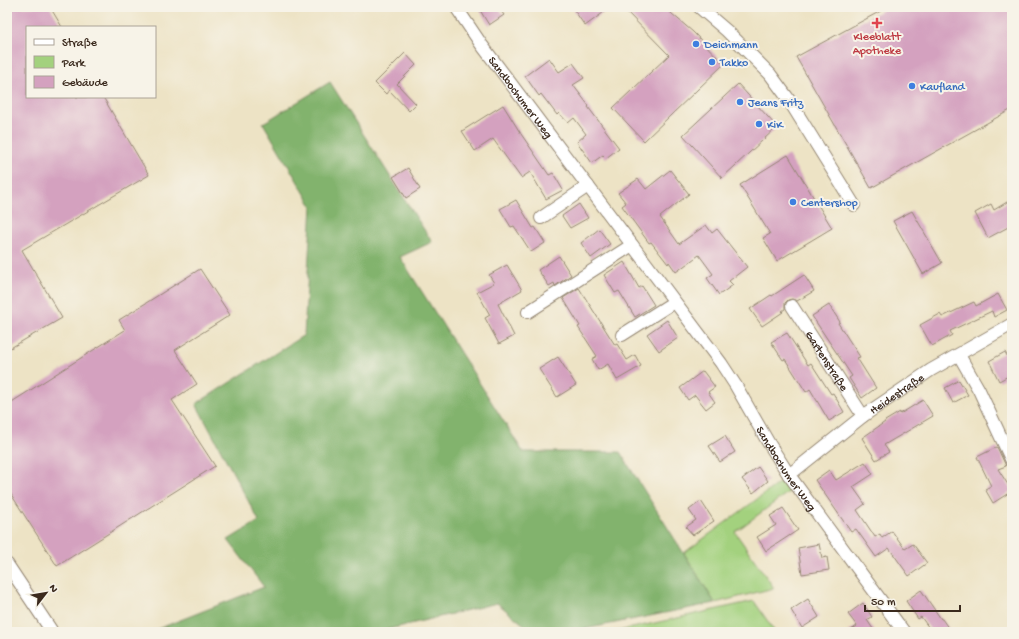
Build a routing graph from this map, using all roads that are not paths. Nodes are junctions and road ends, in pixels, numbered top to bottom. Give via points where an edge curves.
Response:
1 (456, 7) edge
2 (699, 7) edge
3 (588, 186) junction
4 (854, 205) dead end
5 (541, 218) dead end
6 (632, 245) junction
7 (674, 302) junction
8 (792, 306) dead end
9 (528, 312) dead end
10 (1012, 324) edge
11 (622, 335) dead end
12 (959, 355) junction
13 (863, 416) junction
14 (1012, 461) edge
15 (789, 474) junction
16 (7, 564) edge
17 (51, 630) dead end
18 (904, 632) edge

1 - 3 street, Sandbochumer Weg
2 - 4 street via 770,74 787,96
3 - 5 street
3 - 6 street, Sandbochumer Weg
6 - 7 street, Sandbochumer Weg
6 - 9 street
7 - 11 street
7 - 15 street, Sandbochumer Weg via 721,363
8 - 13 street, Gartenstraße
10 - 12 street, Heidestraße
12 - 13 street, Heidestraße via 931,370
12 - 14 street via 979,390
13 - 15 street, Heidestraße
15 - 18 street, Sandbochumer Weg
16 - 17 street

